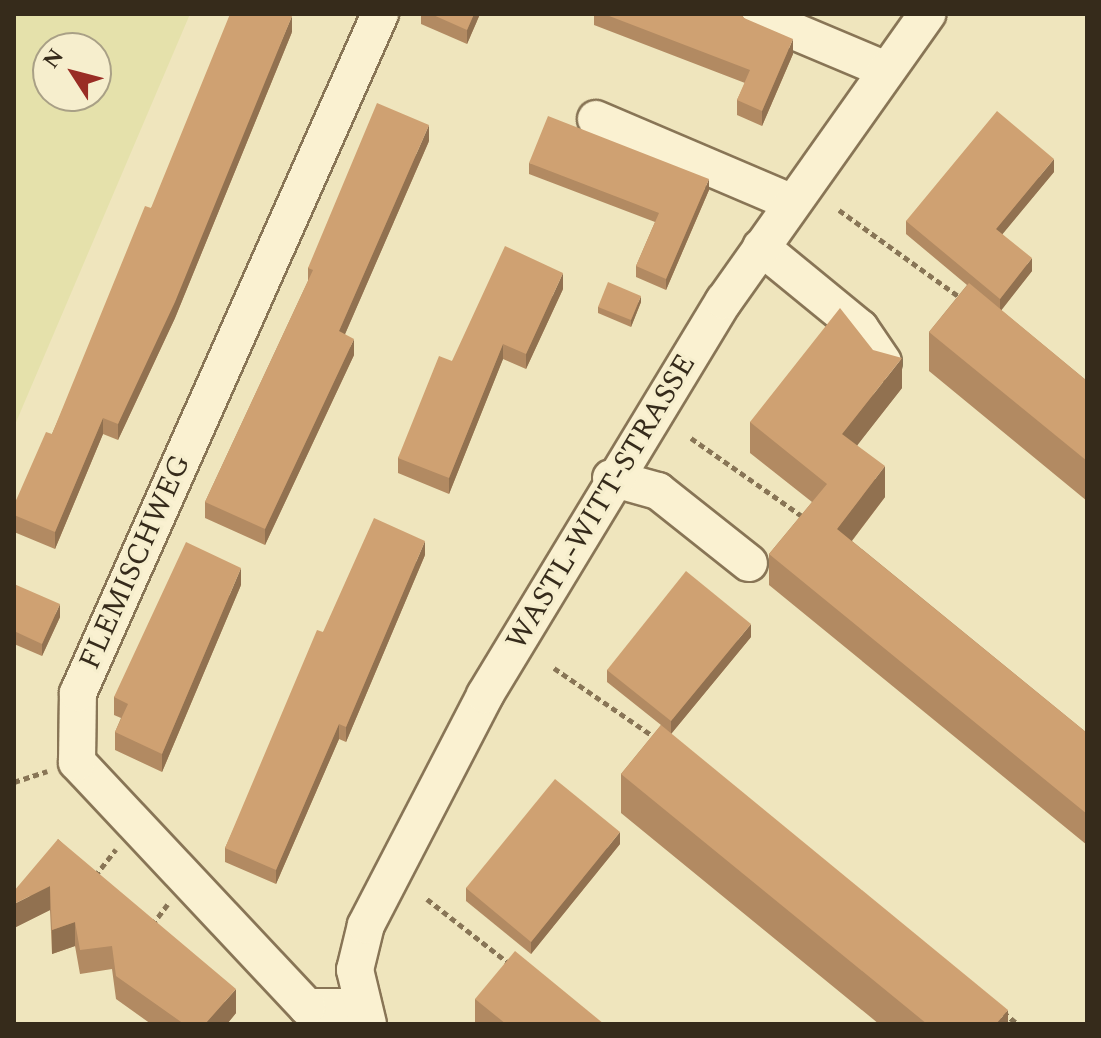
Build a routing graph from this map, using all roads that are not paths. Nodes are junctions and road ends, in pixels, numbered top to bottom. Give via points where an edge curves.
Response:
1 (380, 14) edge
2 (753, 14) edge
3 (927, 14) edge
4 (886, 70) junction
5 (596, 119) dead end
6 (791, 202) junction
7 (761, 247) junction
8 (883, 362) edge
9 (608, 482) junction
10 (739, 565) dead end
11 (364, 1016) edge

1 - 11 street, FLEMISCHWEG via 78,706 77,762 307,1007
2 - 4 street
3 - 4 street, WASTL-WITT-STRASSE
4 - 6 street, WASTL-WITT-STRASSE
5 - 6 street
6 - 7 street, WASTL-WITT-STRASSE
7 - 8 street via 860,328
7 - 9 street, WASTL-WITT-STRASSE
9 - 10 street via 658,491
9 - 11 street, WASTL-WITT-STRASSE via 376,902 355,970

